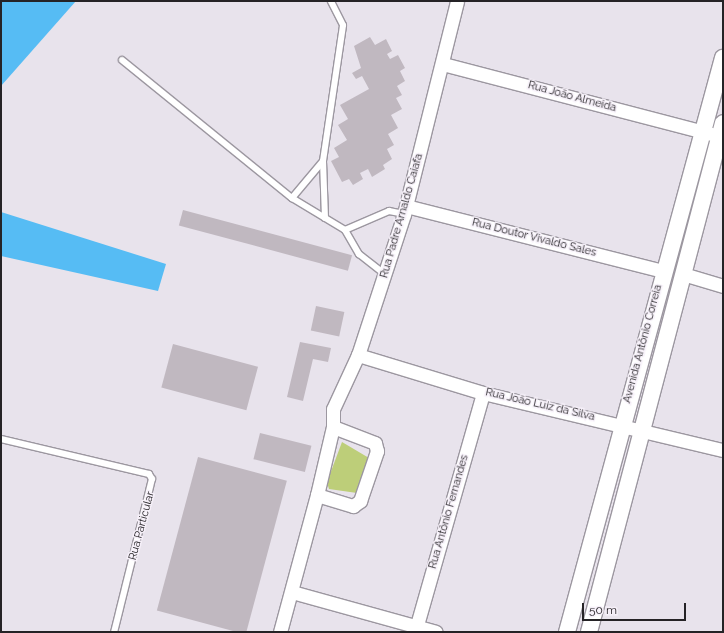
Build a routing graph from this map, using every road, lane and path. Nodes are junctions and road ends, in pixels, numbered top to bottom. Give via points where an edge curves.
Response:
1 (331, 1) edge
2 (457, 1) edge
3 (723, 58) edge
4 (122, 60) dead end
5 (443, 64) junction
6 (702, 131) junction
7 (722, 132) edge
8 (323, 161) junction
9 (292, 198) junction
10 (405, 210) junction
11 (325, 218) junction
12 (345, 230) junction
13 (662, 271) junction
14 (684, 274) junction
15 (385, 275) junction
16 (723, 286) edge
17 (358, 355) junction
18 (484, 393) junction
19 (622, 424) junction
20 (333, 427) junction
21 (644, 429) junction
22 (1, 439) edge
23 (723, 450) edge
24 (317, 496) junction
25 (292, 592) junction
26 (416, 630) edge
27 (114, 632) edge
28 (280, 632) edge
29 (436, 632) edge
30 (567, 632) edge
31 (589, 632) edge

1 - 8 lane via 343,25
2 - 5 street, Rua Padre Arnaldo Caiafa
3 - 6 street, Avenida Antônio Correia
4 - 9 lane
5 - 6 street, Rua João Almeida
5 - 10 street, Rua Padre Arnaldo Caiafa
6 - 7 street, Rua João Almeida
6 - 13 street, Avenida Antônio Correia
7 - 14 street, Avenida Antônio Correia
8 - 9 lane
8 - 11 lane
9 - 11 lane
10 - 12 lane via 389,211
10 - 13 street, Rua Doutor Vivaldo Sales
10 - 15 street, Rua Padre Arnaldo Caiafa
11 - 12 lane
12 - 15 lane via 358,254
13 - 19 street, Avenida Antônio Correia
14 - 16 street
14 - 21 street, Avenida Antônio Correia
15 - 17 street, Rua Padre Arnaldo Caiafa
17 - 18 street, Rua João Luiz da Silva
17 - 20 street, Rua Padre Arnaldo Caiafa via 333,409
18 - 19 street, Rua João Luiz da Silva
18 - 26 street, Rua Antônio Fernandes
19 - 21 street, Rua João Luiz da Silva
19 - 30 street, Avenida Antônio Correia
20 - 24 street, Rua Padre Arnaldo Caiafa
20 - 24 street via 375,443 377,451 360,502 353,506
21 - 23 street, Rua João Luiz da Silva
21 - 31 street, Avenida Antônio Correia
22 - 27 lane, Rua Particular via 149,474 152,479
24 - 25 street, Rua Padre Arnaldo Caiafa
25 - 26 street
25 - 28 street, Rua Padre Arnaldo Caiafa
26 - 29 street

